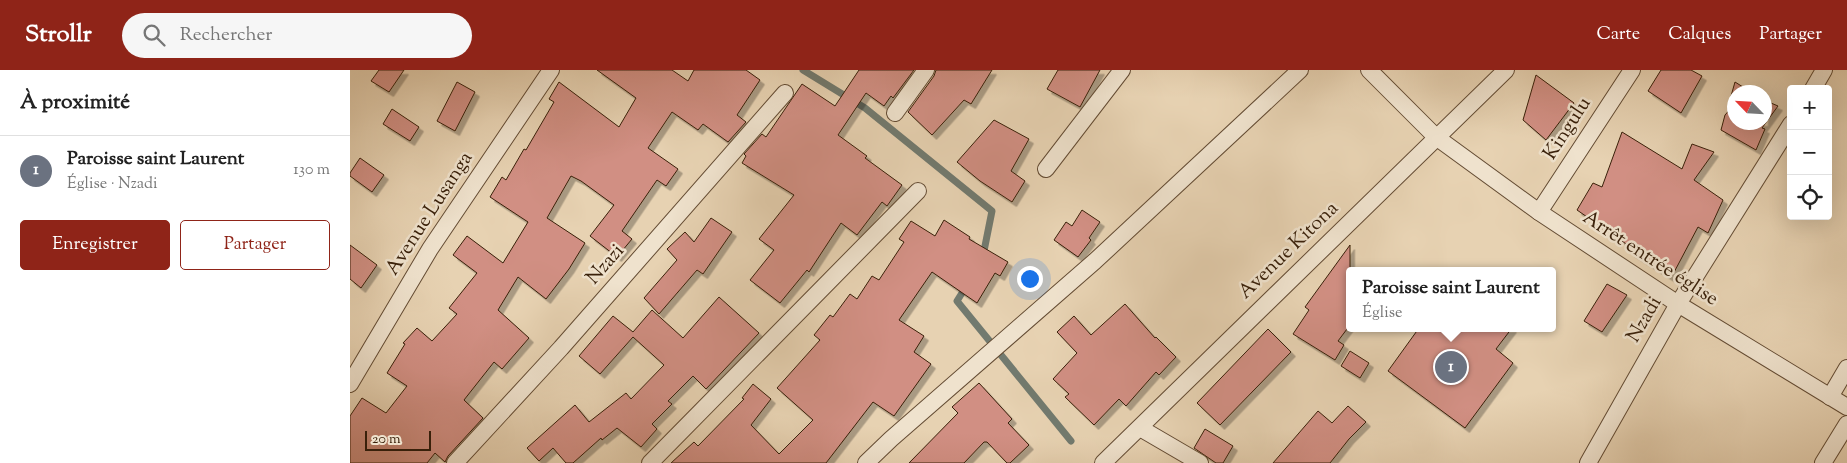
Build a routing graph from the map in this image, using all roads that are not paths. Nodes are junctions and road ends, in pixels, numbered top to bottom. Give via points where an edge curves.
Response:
1 (550, 70) edge
2 (926, 70) edge
3 (1122, 70) edge
4 (1300, 70) edge
5 (1369, 70) edge
6 (1506, 70) edge
7 (1632, 70) edge
8 (1824, 70) edge
9 (1815, 85) edge
10 (786, 93) dead end
11 (895, 113) dead end
12 (1787, 130) edge
13 (1436, 137) junction
14 (1046, 169) dead end
15 (918, 191) dead end
16 (1539, 212) junction
17 (1678, 304) junction
18 (1847, 368) edge
19 (350, 384) edge
20 (1830, 397) junction
21 (1847, 407) edge
22 (1847, 424) edge
23 (1140, 428) junction
24 (455, 463) edge
25 (650, 463) edge
26 (866, 463) edge
27 (1103, 463) edge
28 (1200, 463) edge
29 (1588, 463) edge
30 (1823, 463) edge

1 - 19 street, Avenue Lusanga via 430,249
2 - 11 street
3 - 14 street
4 - 26 street via 1095,261
5 - 13 street, Arrêt entrée église
6 - 13 street, Avenue Kitona
7 - 16 street, Kingulu
8 - 9 street
10 - 24 street, Nzazi
12 - 17 street, Nzadi
13 - 16 street, Arrêt entrée église
13 - 23 street, Avenue Kitona
15 - 25 street
16 - 17 street, Arrêt entrée église
17 - 20 street, Arrêt entrée église
17 - 29 street, Nzadi
18 - 20 street
20 - 21 street, Arrêt entrée église
22 - 30 street
23 - 27 street, Avenue Kitona
23 - 28 street

